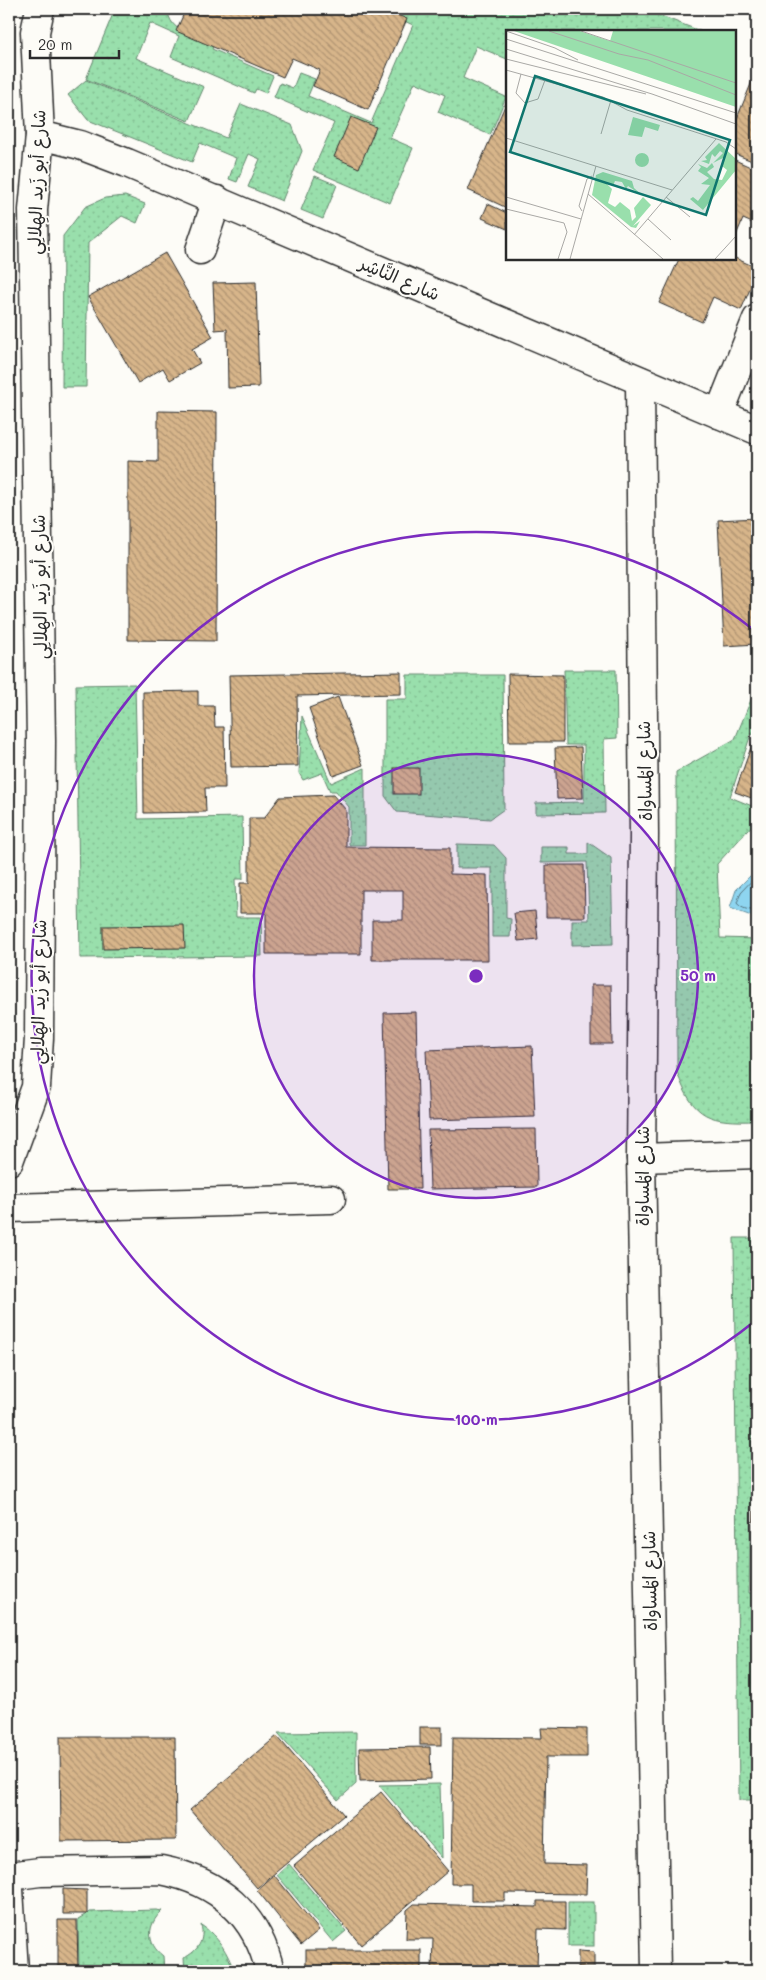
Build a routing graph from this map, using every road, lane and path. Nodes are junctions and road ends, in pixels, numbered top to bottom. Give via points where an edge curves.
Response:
1 (40, 9) edge
2 (40, 135) junction
3 (217, 200) junction
4 (200, 250) dead end
5 (757, 319) edge
6 (640, 381) junction
7 (719, 414) junction
8 (757, 430) edge
9 (754, 1156) edge
10 (641, 1158) junction
11 (9, 1161) edge
12 (331, 1199) dead end
13 (9, 1208) edge
14 (9, 1876) edge
15 (9, 1889) edge
16 (12, 1963) edge
17 (270, 1971) edge
18 (656, 1971) edge

1 - 2 street, شارع أبو زَيد الهِلالِي via 35,32
2 - 3 street, شارع النَّاشِر via 88,148
2 - 11 street, شارع أبو زَيد الهِلالِي via 33,210 41,741 39,1038 36,1087
3 - 4 street
3 - 6 street, شارع النَّاشِر
5 - 7 street
6 - 7 street, شارع النَّاشِر
6 - 10 street, شارع المُساواة via 644,835
7 - 8 street, شارع النَّاشِر
9 - 10 street
10 - 18 street, شارع المُساواة
12 - 13 street
14 - 17 street via 40,1872 161,1870 187,1876 217,1890 246,1917 265,1951
15 - 16 street

